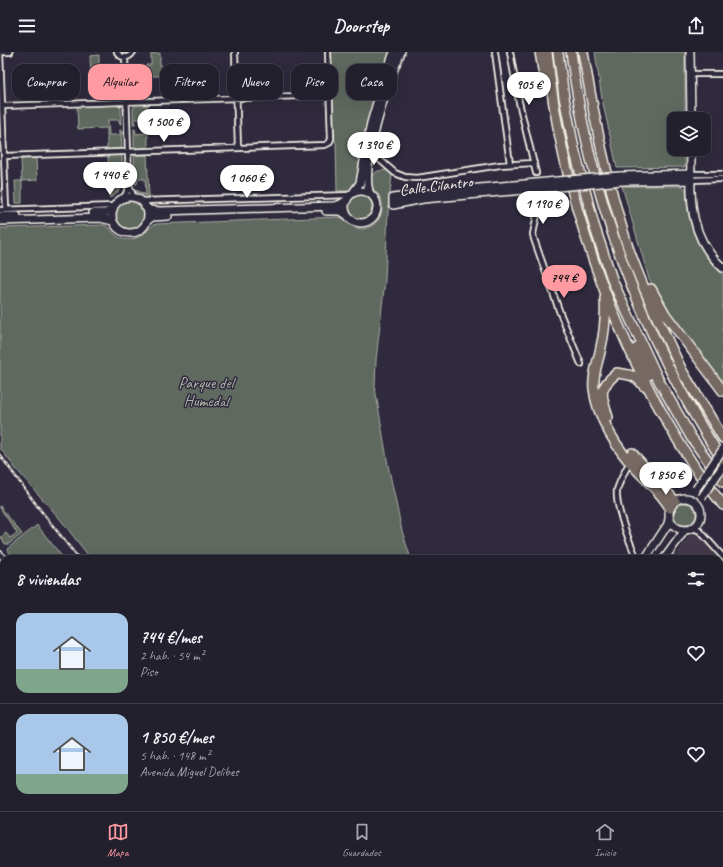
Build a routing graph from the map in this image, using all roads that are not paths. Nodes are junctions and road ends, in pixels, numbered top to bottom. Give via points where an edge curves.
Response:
1 (0, 52) edge
2 (10, 52) edge
3 (117, 52) edge
4 (133, 52) edge
5 (235, 52) edge
6 (328, 52) edge
7 (394, 52) edge
8 (401, 52) edge
9 (495, 52) edge
10 (510, 52) edge
11 (540, 52) edge
12 (547, 52) edge
13 (558, 52) edge
14 (571, 52) edge
15 (584, 52) edge
16 (690, 52) edge
17 (125, 57) junction
18 (236, 64) edge
19 (328, 64) edge
20 (691, 74) junction
21 (723, 74) edge
22 (227, 98) edge
23 (237, 100) edge
24 (329, 100) edge
25 (127, 102) junction
26 (2, 106) junction
27 (691, 112) edge
28 (561, 143) junction
29 (238, 148) junction
30 (128, 152) junction
31 (371, 152) junction
32 (4, 156) junction
33 (691, 156) edge
34 (534, 163) junction
35 (510, 164) junction
36 (536, 173) tunnel mouth
37 (723, 174) edge
38 (691, 177) junction
39 (723, 180) edge
40 (558, 184) junction
41 (129, 185) junction
42 (370, 194) junction
43 (350, 196) junction
44 (124, 198) junction
45 (540, 200) tunnel mouth
46 (140, 202) junction
47 (113, 208) junction
48 (6, 209) junction
49 (0, 210) edge
50 (347, 215) junction
51 (0, 216) edge
52 (0, 221) edge
53 (113, 221) junction
54 (146, 222) junction
55 (627, 241) junction
56 (723, 268) edge
57 (613, 282) junction
58 (604, 291) junction
59 (644, 316) junction
60 (582, 364) dead end
61 (685, 377) junction
62 (723, 391) edge
63 (669, 426) junction
64 (723, 438) edge
65 (723, 449) edge
66 (723, 461) edge
67 (723, 466) edge
68 (626, 467) dead end
69 (723, 482) edge
70 (687, 498) junction
71 (721, 503) edge
72 (673, 504) junction
73 (699, 506) junction
74 (669, 518) junction
75 (693, 528) junction
76 (685, 530) junction
77 (635, 555) edge
78 (648, 555) edge
79 (667, 555) edge
80 (721, 555) edge

1 - 2 street
1 - 26 street
3 - 17 street
4 - 17 street
5 - 18 street
6 - 19 street
7 - 43 main road via 374,109 360,183
8 - 31 main road via 388,83
9 - 35 street
10 - 34 street
11 - 28 highway via 548,102
12 - 28 highway
13 - 57 highway via 574,148 600,245
14 - 59 highway via 576,93 600,194
15 - 55 highway via 603,157
16 - 20 main road
17 - 25 street
20 - 21 street
20 - 27 main road
22 - 25 street
23 - 29 street
24 - 29 street via 331,139 328,143 322,146
25 - 26 street
25 - 30 street
26 - 32 street
28 - 58 highway via 584,232
29 - 30 street
30 - 32 street
30 - 41 street
31 - 35 street via 396,173 405,177 417,178
31 - 42 main road via 367,184
32 - 48 street
33 - 38 main road
34 - 35 street
34 - 36 street
37 - 38 street, Calle Cilantro
38 - 39 street, Calle Cilantro
38 - 40 main road, Calle Cilantro, bridge
38 - 56 main road via 691,203 696,228 708,252
40 - 40 main road, Calle Cilantro via 418,194 392,198 393,205 423,199
41 - 44 street
41 - 46 street
42 - 43 main road via 359,192
42 - 50 main road via 376,206 371,219 358,223
43 - 46 street
43 - 46 main road via 341,204 334,206 225,210 160,211 150,210
43 - 50 main road via 345,208
44 - 46 main road
44 - 47 main road
45 - 60 street via 534,239 560,313
46 - 54 main road via 147,212
47 - 48 street
47 - 51 main road via 100,213
47 - 53 main road
48 - 49 street
50 - 54 main road via 334,210 160,216 152,217
52 - 53 main road via 100,218
53 - 54 main road via 118,229 127,232 140,229
55 - 61 highway via 652,307
55 - 62 highway via 665,314
57 - 69 highway via 659,381 691,437
57 - 71 highway via 626,322 651,381 677,432
58 - 63 highway via 637,366
58 - 72 highway via 606,317 593,388 597,406 618,446 637,470
59 - 61 highway via 652,323
59 - 66 highway via 669,368
61 - 64 highway
63 - 71 highway via 696,470
63 - 72 highway via 639,379 632,374 617,373 602,390 608,417 622,441
65 - 70 main road, bridge
67 - 73 main road, bridge via 702,497
68 - 77 street via 617,498
70 - 72 main road via 679,499
70 - 73 main road
72 - 74 main road
73 - 75 main road via 701,516
74 - 76 main road via 673,525
74 - 78 main road via 668,524
75 - 76 main road
75 - 80 street via 700,531
76 - 79 main road

